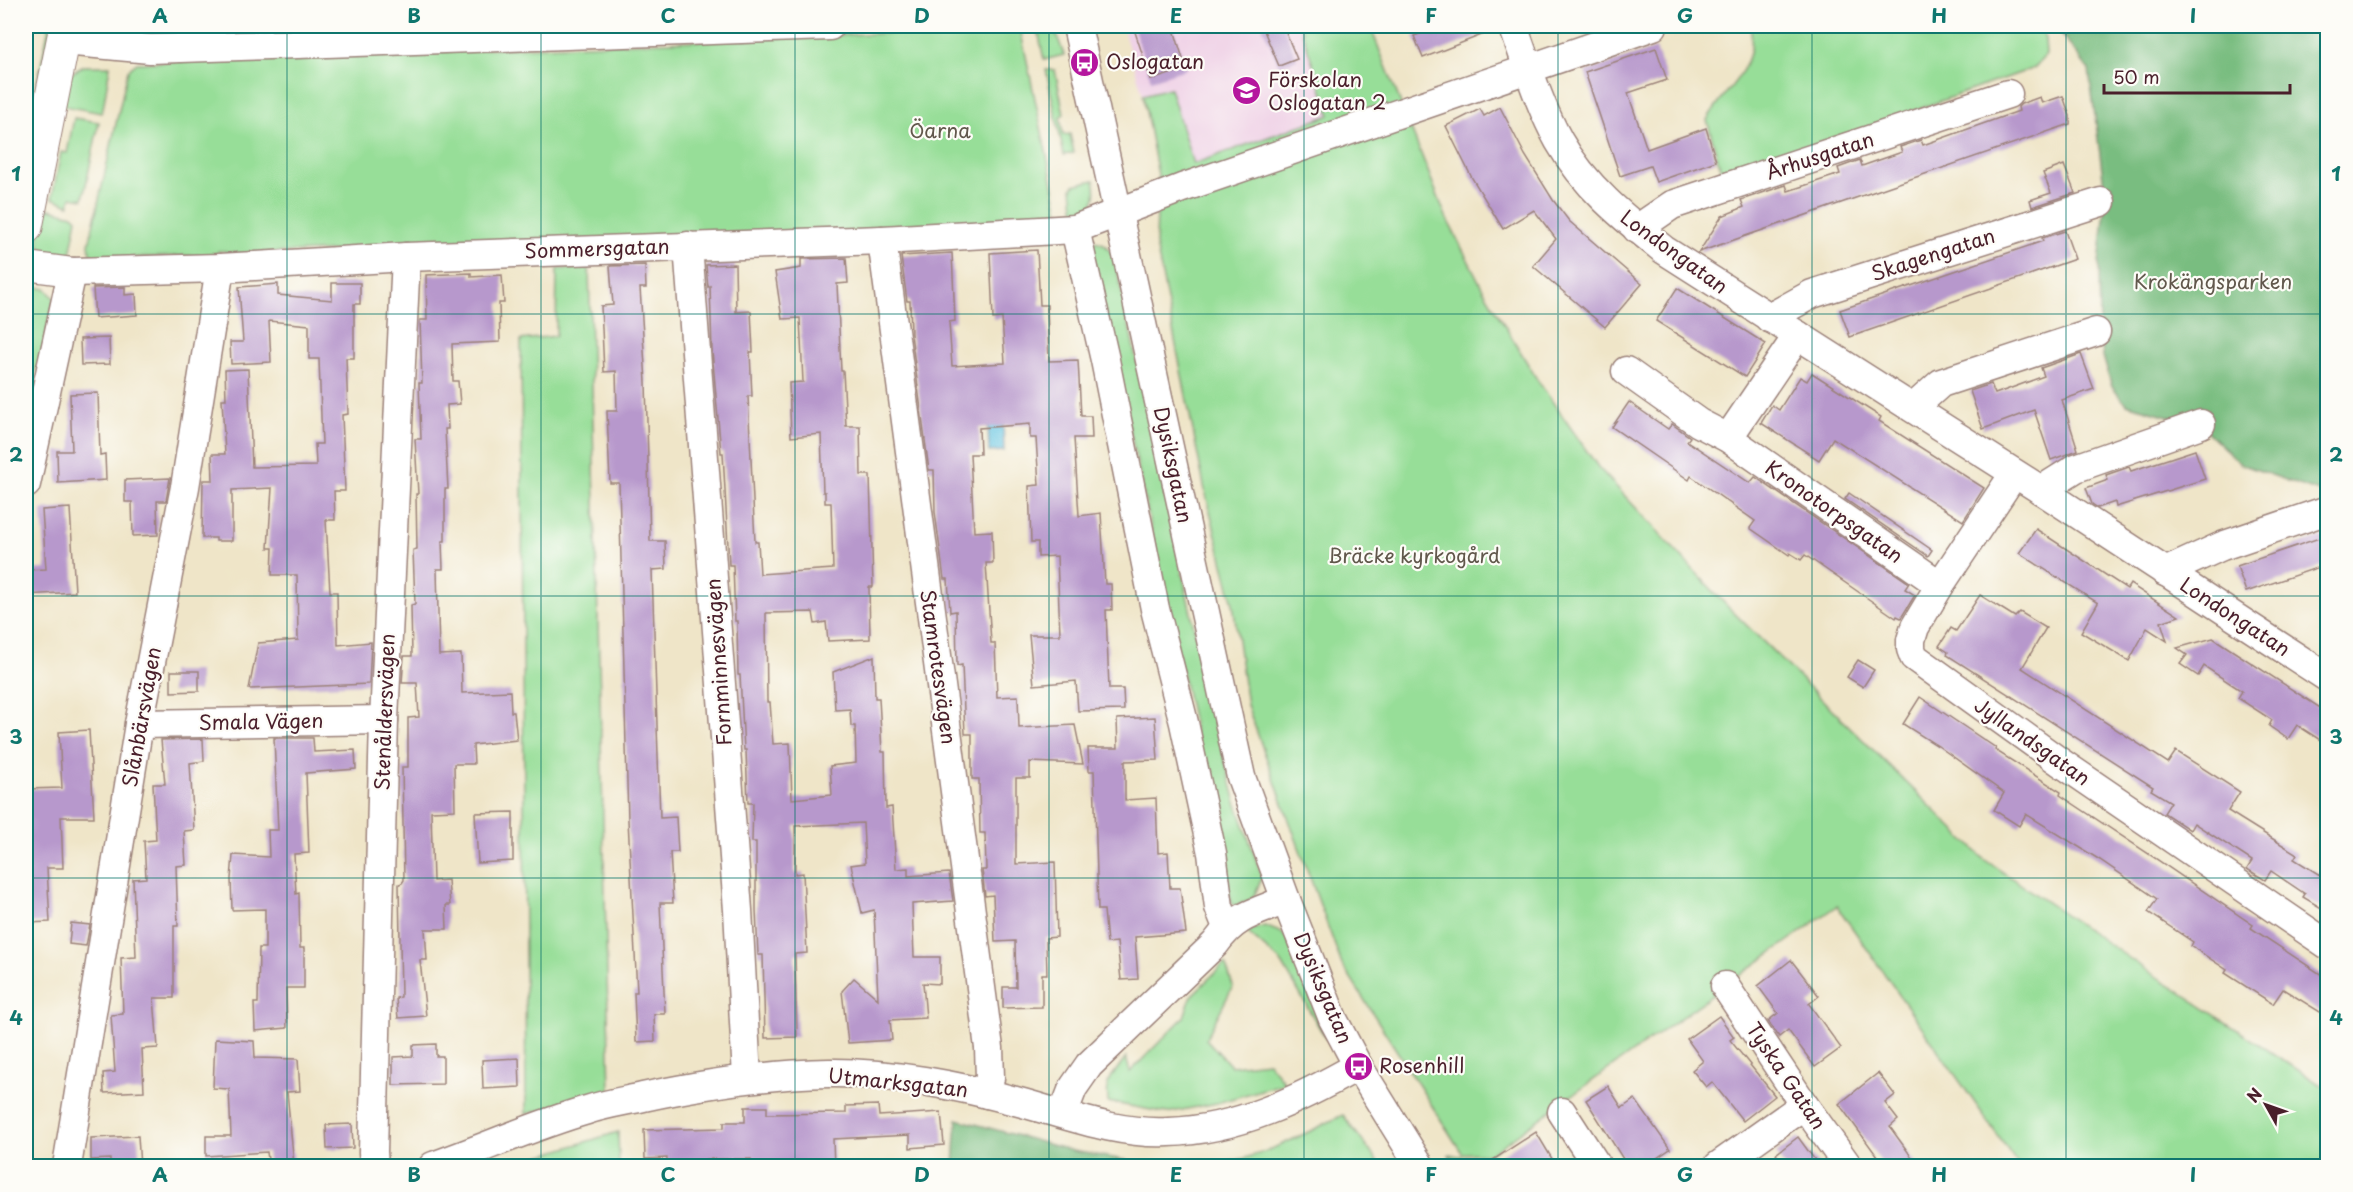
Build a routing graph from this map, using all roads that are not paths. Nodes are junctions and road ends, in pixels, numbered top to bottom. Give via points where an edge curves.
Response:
1 (773, 26) edge
2 (831, 26) edge
3 (1077, 26) edge
4 (1513, 26) edge
5 (1653, 26) edge
6 (534, 30) edge
7 (65, 33) edge
8 (121, 36) edge
9 (256, 36) edge
10 (1529, 69) junction
11 (2008, 94) dead end
12 (2101, 202) dead end
13 (1118, 211) junction
14 (26, 227) edge
15 (1075, 229) junction
16 (1637, 229) junction
17 (882, 240) junction
18 (688, 246) junction
19 (406, 257) junction
20 (26, 266) edge
21 (220, 268) junction
22 (72, 272) junction
23 (1769, 318) junction
24 (2096, 332) dead end
25 (1798, 335) junction
26 (1626, 371) dead end
27 (1912, 408) junction
28 (2201, 424) dead end
29 (1728, 438) junction
30 (2014, 474) junction
31 (26, 484) edge
32 (2041, 490) junction
33 (2328, 510) edge
34 (2165, 572) junction
35 (1940, 585) junction
36 (2316, 657) edge
37 (2328, 678) edge
38 (384, 720) junction
39 (139, 723) junction
40 (1286, 900) junction
41 (1227, 927) junction
42 (2328, 945) edge
43 (1725, 986) dead end
44 (1358, 1066) junction
45 (747, 1078) junction
46 (987, 1094) junction
47 (1804, 1105) junction
48 (1562, 1112) dead end
49 (1064, 1114) junction
50 (67, 1167) edge
51 (374, 1167) edge
52 (434, 1167) edge
53 (1420, 1167) edge
54 (1597, 1167) edge
55 (1718, 1167) edge
56 (1848, 1167) edge

1 - 2 street
1 - 6 street
3 - 13 street, Dysiksgatan
4 - 10 street, Londongatan
5 - 10 street
6 - 9 street
7 - 8 street
7 - 14 street
8 - 9 street via 150,49
10 - 13 street
10 - 16 street, Londongatan via 1559,141 1579,171
11 - 16 street, Århusgatan via 1672,205
12 - 23 street, Skagengatan via 1812,294
13 - 15 street, Sommersgatan
13 - 40 street, Dysiksgatan via 1240,777
15 - 17 street, Sommersgatan
15 - 41 street via 1155,609 1212,853 1219,907
16 - 23 street, Londongatan
17 - 18 street, Sommersgatan
17 - 46 street, Stamrotesvägen via 988,1048
18 - 19 street, Sommersgatan
18 - 45 street, Fornminnesvägen
19 - 21 street, Sommersgatan
19 - 38 street, Stenåldersvägen
20 - 22 street, Sommersgatan
21 - 22 street, Sommersgatan
21 - 39 street, Slånbärsvägen via 185,488
22 - 31 street
23 - 25 street, Londongatan
24 - 27 street via 1941,383
25 - 27 street, Londongatan
25 - 29 street
26 - 29 street, Kronotorpsgatan via 1699,423
27 - 30 street, Londongatan
28 - 32 street via 2076,468
29 - 35 street, Kronotorpsgatan
30 - 32 street, Londongatan
30 - 35 street, Jyllandsgatan
32 - 34 street, Londongatan
33 - 34 street, Londongatan via 2222,546
34 - 36 street, Londongatan
35 - 42 street, Jyllandsgatan via 1911,640 1914,657
36 - 37 street, Londongatan
38 - 39 street, Smala Vägen
38 - 51 street, Stenåldersvägen
39 - 50 street, Slånbärsvägen
40 - 41 street
40 - 44 street, Dysiksgatan via 1334,1019
41 - 49 street via 1215,944 1089,1065 1072,1088
43 - 47 street, Tyska Gatan
44 - 49 street, Utmarksgatan via 1282,1106 1207,1128 1144,1132
44 - 53 street, Dysiksgatan
45 - 46 street, Utmarksgatan via 854,1074
45 - 52 street, Utmarksgatan via 587,1110
46 - 49 street, Utmarksgatan
47 - 55 street
47 - 56 street, Tyska Gatan
48 - 54 street

